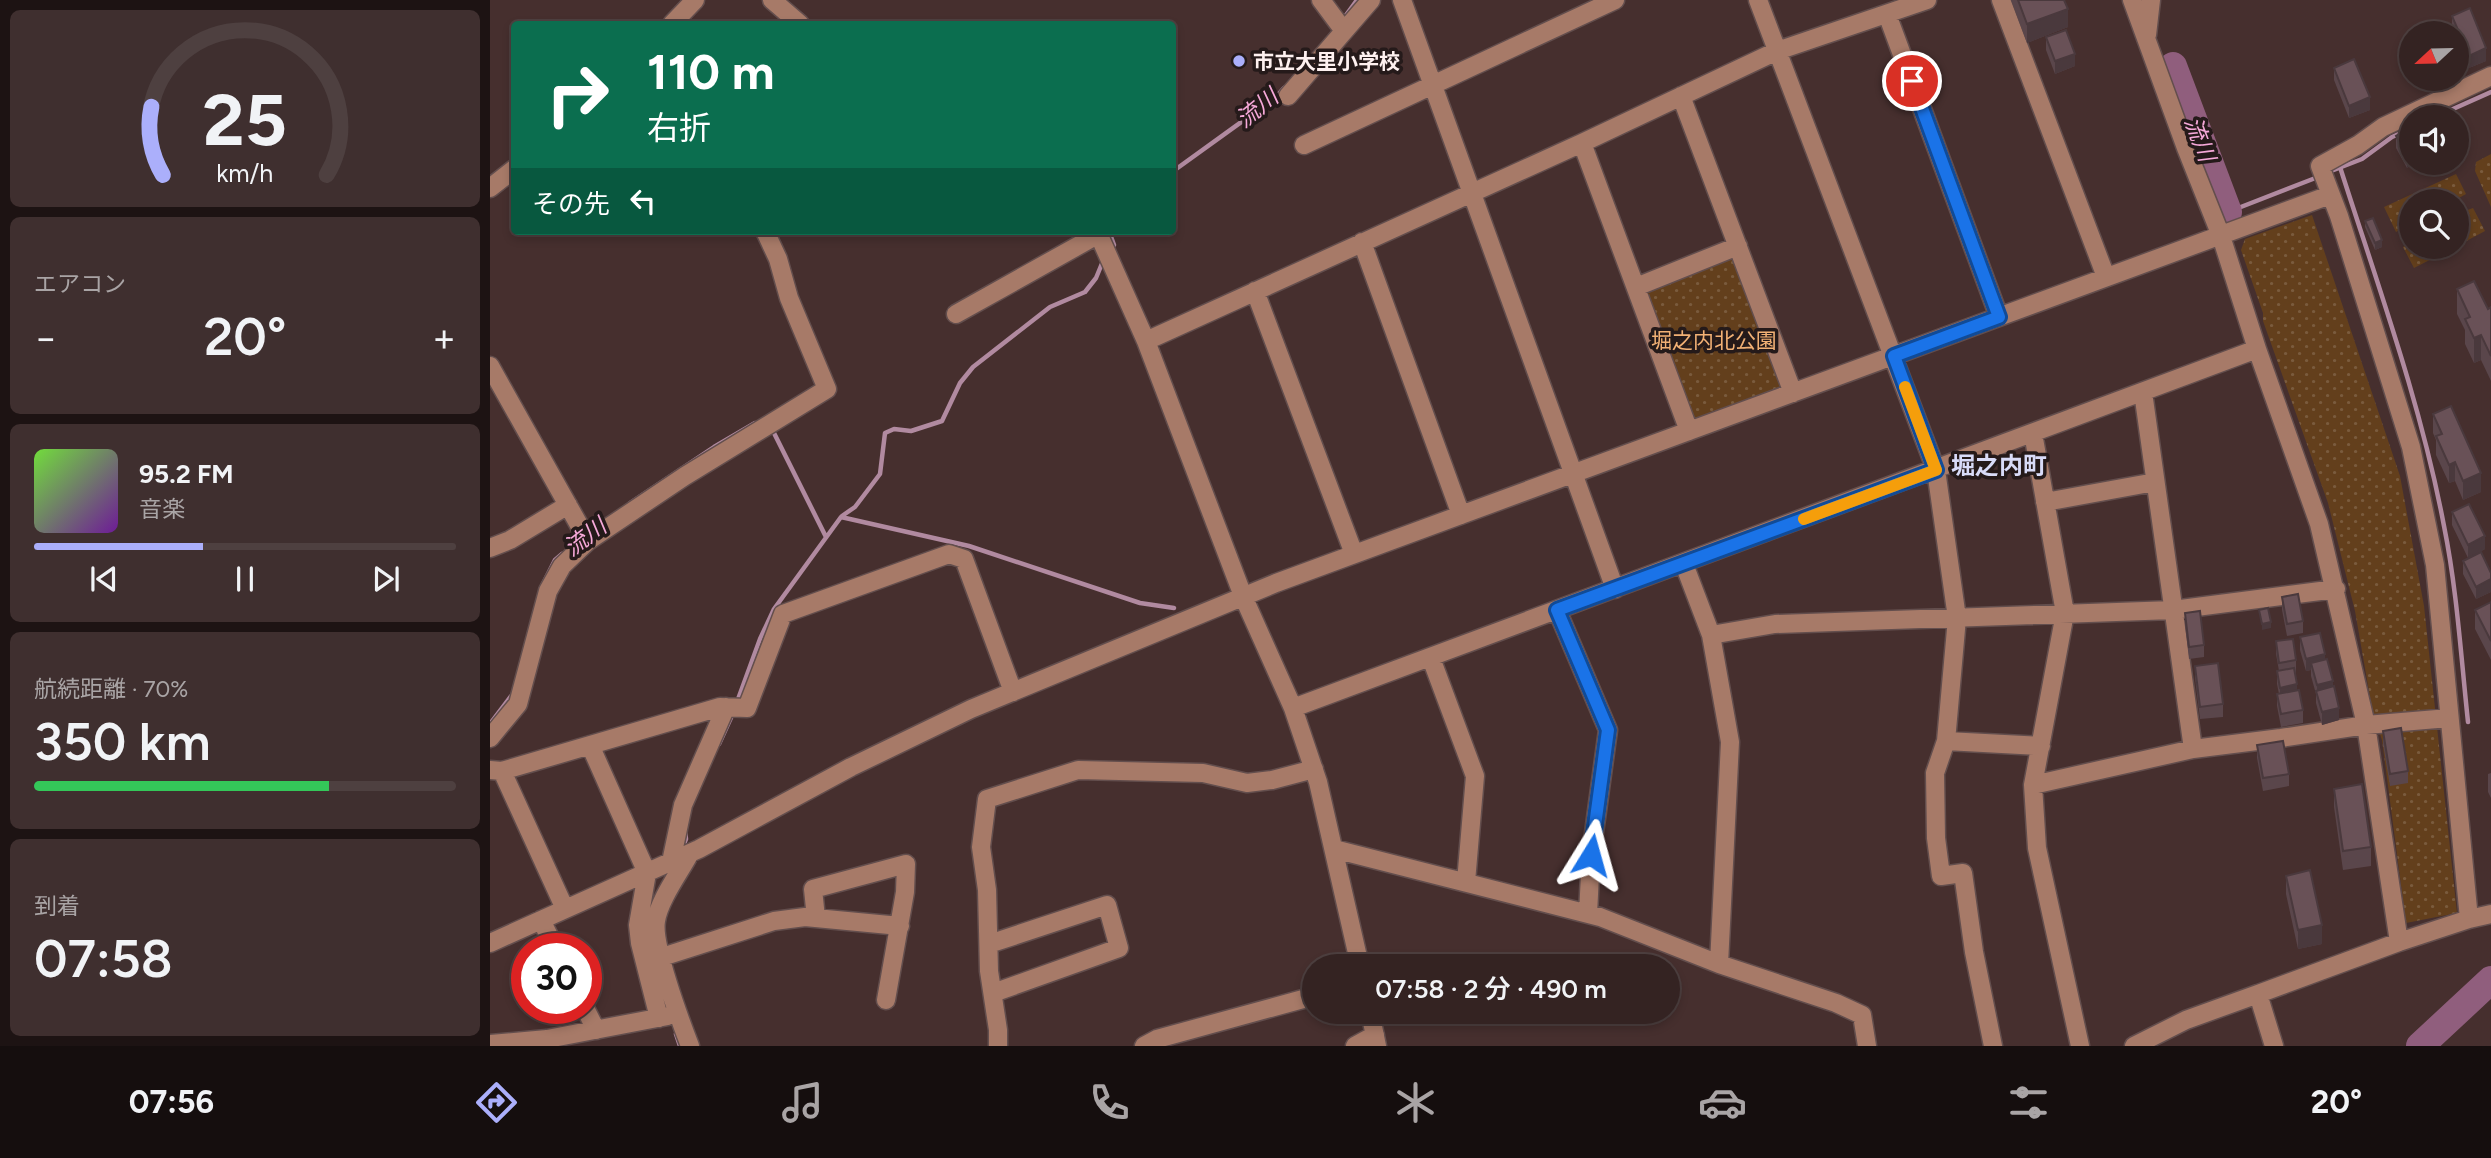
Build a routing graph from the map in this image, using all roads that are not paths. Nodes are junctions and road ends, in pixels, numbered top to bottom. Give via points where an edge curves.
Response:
1 (695, 0) edge
2 (772, 0) edge
3 (1321, 0) edge
4 (1371, 0) edge
5 (1402, 0) edge
6 (1615, 0) edge
7 (1758, 0) edge
8 (1927, 0) edge
9 (2001, 0) edge
10 (2132, 0) edge
11 (2151, 0) edge
12 (1887, 14) junction
13 (675, 21) edge
14 (796, 21) edge
15 (1342, 28) junction
16 (2147, 40) junction
17 (1777, 51) junction
18 (2491, 76) edge
19 (1433, 84) junction
20 (1288, 96) dead end
21 (1681, 96) junction
22 (1582, 143) junction
23 (1304, 145) dead end
24 (511, 171) edge
25 (2324, 180) junction
26 (490, 188) edge
27 (1471, 192) junction
28 (767, 235) edge
29 (2221, 236) junction
30 (1102, 242) edge
31 (1362, 242) junction
32 (1738, 246) junction
33 (2106, 276) junction
34 (1636, 287) junction
35 (1255, 291) junction
36 (956, 314) dead end
37 (1999, 317) junction
38 (1146, 341) junction
39 (2257, 349) junction
40 (1894, 356) junction
41 (490, 366) edge
42 (2143, 392) junction
43 (1793, 393) junction
44 (1689, 431) junction
45 (2033, 433) junction
46 (1936, 470) junction
47 (1572, 475) junction
48 (2155, 482) junction
49 (2045, 502) junction
50 (568, 505) junction
51 (1461, 515) junction
52 (589, 541) junction
53 (490, 548) edge
54 (1354, 554) junction
55 (1684, 564) junction
56 (1615, 589) junction
57 (2336, 589) junction
58 (1243, 596) junction
59 (1557, 610) junction
60 (2173, 610) junction
61 (2065, 613) junction
62 (1957, 618) junction
63 (1711, 635) junction
64 (1431, 657) junction
65 (1013, 692) junction
66 (727, 707) junction
67 (1293, 708) junction
68 (2449, 718) junction
69 (2366, 725) junction
70 (490, 738) edge
71 (1946, 741) junction
72 (590, 745) junction
73 (2041, 746) junction
74 (2193, 749) junction
75 (1314, 769) junction
76 (496, 770) edge
77 (2033, 785) junction
78 (1334, 849) junction
79 (681, 857) junction
80 (647, 873) junction
81 (1466, 883) junction
82 (565, 909) junction
83 (1588, 914) junction
84 (2491, 914) edge
85 (816, 918) junction
86 (2469, 919) junction
87 (541, 920) junction
88 (900, 926) junction
89 (548, 933) edge
90 (2399, 942) junction
91 (490, 943) edge
92 (989, 944) junction
93 (1357, 954) edge
94 (662, 957) junction
95 (1719, 964) junction
96 (993, 993) junction
97 (2258, 994) junction
98 (1302, 999) edge
99 (886, 1000) dead end
100 (668, 1016) junction
101 (593, 1024) edge
102 (596, 1030) junction
103 (1376, 1040) edge
104 (490, 1044) edge
105 (690, 1046) edge
106 (998, 1046) edge
107 (1144, 1046) edge
108 (1355, 1046) edge
109 (1867, 1046) edge
110 (1993, 1046) edge
111 (2080, 1046) edge
112 (2134, 1046) edge
113 (2274, 1046) edge

1 - 13 street
2 - 14 street
3 - 15 street
4 - 15 street
5 - 19 street
6 - 19 street
7 - 17 street
8 - 12 street
9 - 33 street
10 - 16 street
11 - 16 street
12 - 17 street
12 - 37 street
15 - 20 street
16 - 29 street
17 - 21 street
17 - 40 street
18 - 25 street via 2383,127
19 - 23 street
19 - 27 street
21 - 22 street
21 - 32 street
22 - 27 street
22 - 34 street
24 - 26 street
25 - 29 street
25 - 68 street via 2411,447 2435,565
27 - 31 street
27 - 47 street
28 - 52 street via 827,389
29 - 33 street
29 - 39 street
30 - 36 street
30 - 38 street
31 - 35 street
31 - 51 street
32 - 34 street
32 - 43 street
33 - 37 street
34 - 44 street
35 - 38 street
35 - 54 street
37 - 40 street
38 - 58 street
39 - 42 street
39 - 57 street via 2319,524
40 - 43 street
40 - 46 street
41 - 50 street
42 - 45 street
42 - 48 street
43 - 44 street
44 - 47 street
45 - 46 street
45 - 49 street
46 - 55 street
46 - 62 street
47 - 51 street
47 - 56 street
48 - 49 street
48 - 60 street
49 - 61 street
50 - 52 street
50 - 53 street
51 - 54 street
52 - 70 street via 562,566 548,591 519,704
54 - 58 street
55 - 56 street
55 - 63 street
56 - 59 street
57 - 60 street
57 - 69 street
58 - 65 street
58 - 67 street
59 - 64 street
59 - 83 street via 1608,730
60 - 61 street
60 - 74 street
61 - 62 street
61 - 73 street
62 - 63 street via 1776,624
62 - 71 street
63 - 95 street via 1730,742
64 - 67 street
64 - 81 street via 1475,776
65 - 66 street via 964,559 949,554 783,614 747,708
65 - 79 street via 851,767
66 - 72 street
66 - 79 street via 682,805
67 - 75 street
68 - 69 street
68 - 86 street
69 - 74 street
69 - 90 street
71 - 73 street
71 - 110 street via 1935,773 1941,876 1963,873
72 - 76 street
72 - 80 street
73 - 77 street
74 - 77 street
75 - 78 street
75 - 92 street via 1247,783 1203,772 1078,770 987,799 981,847
76 - 82 street
77 - 111 street via 2037,848
78 - 81 street
78 - 93 street
79 - 80 street
79 - 94 street via 656,920
80 - 82 street
80 - 100 street via 638,925 640,943
81 - 83 street
82 - 87 street
83 - 95 street
84 - 86 street
85 - 88 street
85 - 88 street via 813,889 906,864
85 - 94 street via 774,922
86 - 90 street
87 - 89 street
87 - 91 street
88 - 99 street
90 - 97 street
92 - 96 street
92 - 96 street via 1107,905 1119,948
94 - 100 street
95 - 109 street via 1862,1015
96 - 106 street
97 - 112 street via 2186,1020
97 - 113 street
98 - 107 street
100 - 102 street
100 - 105 street
101 - 102 street
102 - 104 street
103 - 108 street

